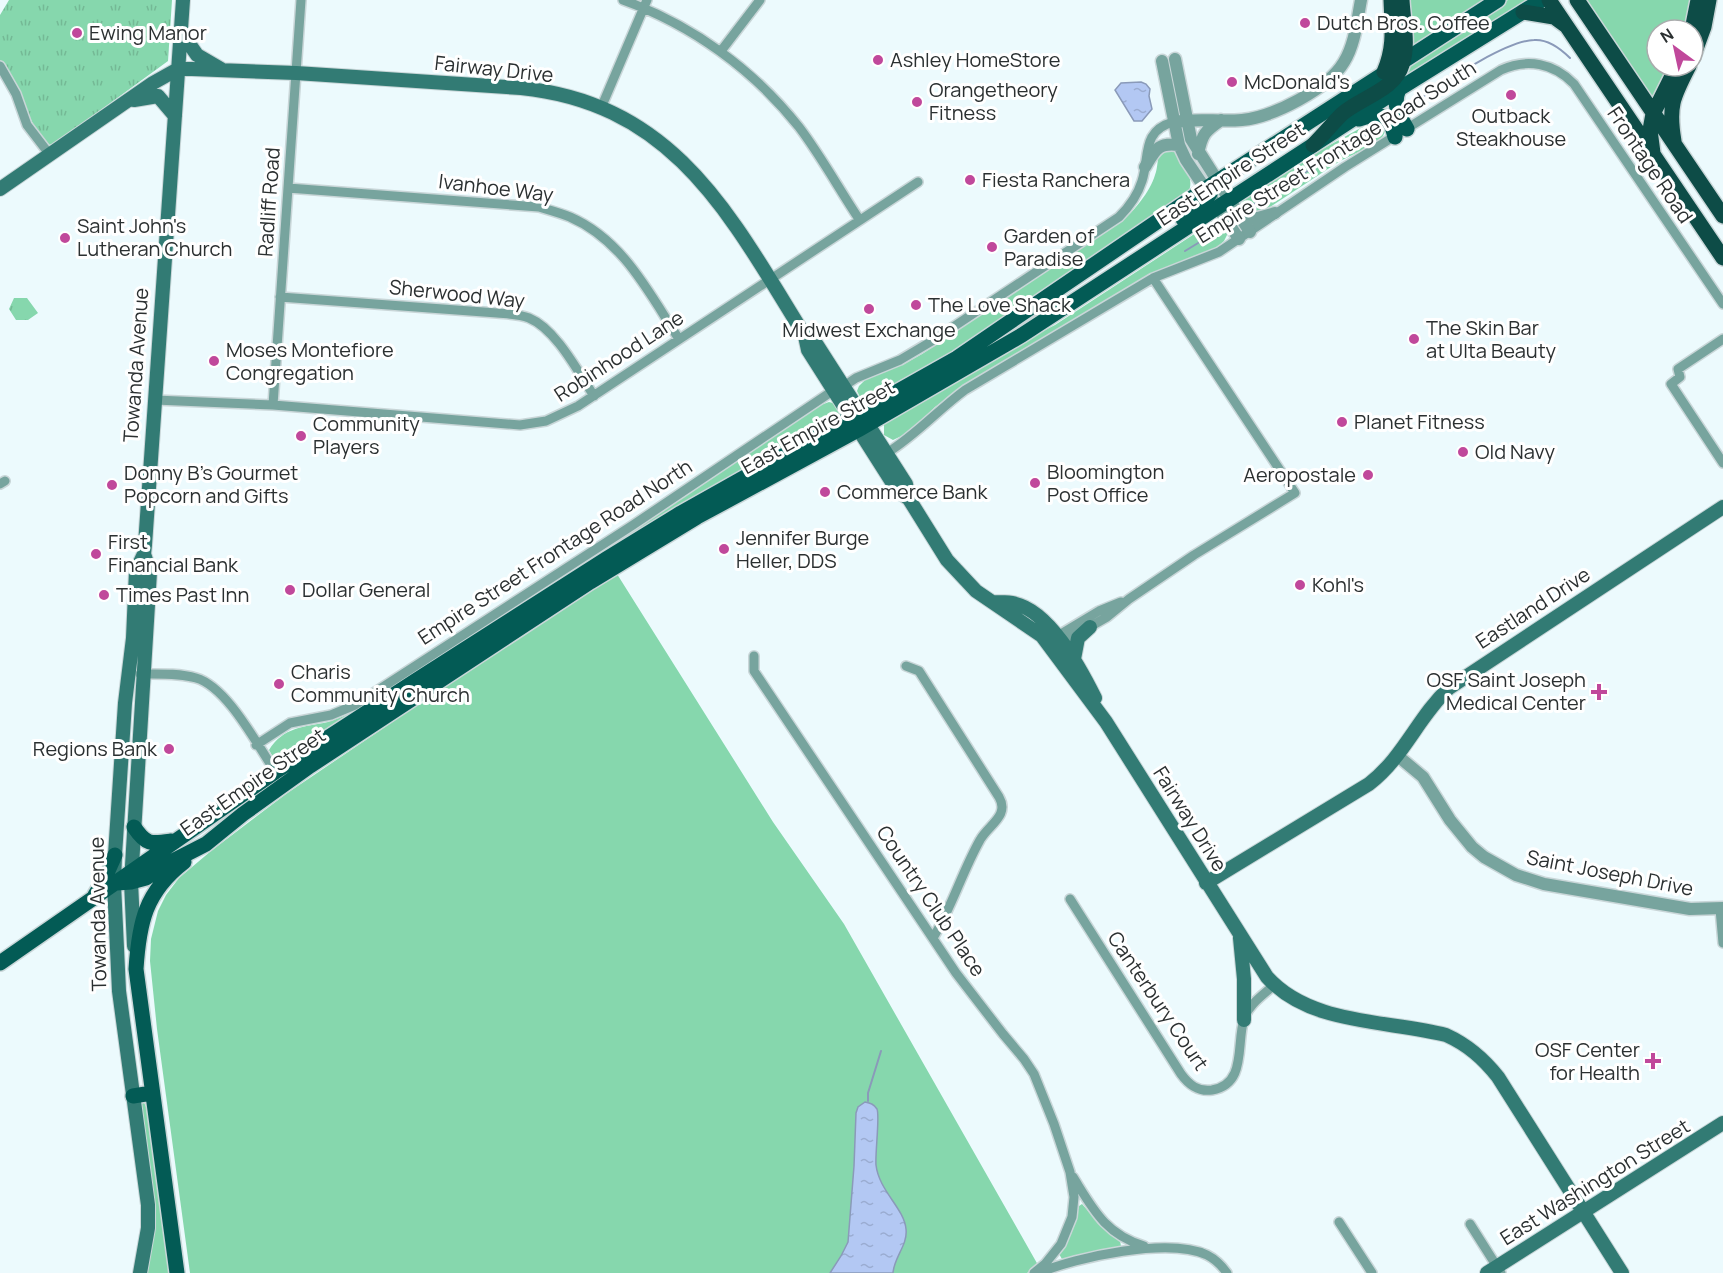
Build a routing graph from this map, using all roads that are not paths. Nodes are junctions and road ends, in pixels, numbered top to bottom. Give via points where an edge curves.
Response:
1 (183, 0) edge
2 (301, 0) edge
3 (623, 0) edge
4 (760, 0) edge
5 (1361, 0) edge
6 (1391, 0) edge
7 (1402, 0) edge
8 (1498, 0) edge
9 (1542, 0) edge
10 (1549, 0) edge
11 (1576, 0) edge
12 (1698, 0) edge
13 (1710, 0) edge
14 (645, 4) edge
15 (1523, 12) junction
16 (1694, 18) edge
17 (1705, 22) edge
18 (1567, 27) junction
19 (182, 32) junction
20 (721, 51) junction
21 (1404, 59) junction
22 (1534, 63) joint
23 (0, 66) edge
24 (178, 69) junction
25 (222, 70) junction
26 (1384, 72) junction
27 (296, 73) junction
28 (1671, 78) edge
29 (1683, 78) edge
30 (1399, 89) junction
31 (123, 104) junction
32 (601, 108) junction
33 (1653, 114) junction
34 (175, 116) junction
35 (1222, 119) junction
36 (1187, 120) junction
37 (1173, 122) junction
38 (1345, 124) junction
39 (1401, 133) junction
40 (1179, 144) junction
41 (1313, 145) junction
42 (1676, 147) junction
43 (1198, 154) junction
44 (50, 155) junction
45 (1654, 157) junction
46 (1145, 167) junction
47 (918, 182) dead end
48 (288, 188) junction
49 (0, 189) edge
50 (1217, 195) junction
51 (1275, 213) junction
52 (1723, 216) edge
53 (1240, 218) junction
54 (859, 219) junction
55 (1244, 235) junction
56 (1723, 258) edge
57 (770, 278) junction
58 (1154, 278) junction
59 (280, 297) junction
60 (1723, 304) edge
61 (679, 339) junction
62 (1723, 339) edge
63 (839, 388) junction
64 (594, 396) junction
65 (155, 400) junction
66 (273, 405) junction
67 (860, 422) junction
68 (887, 453) junction
69 (1723, 463) edge
70 (909, 499) junction
71 (1723, 507) edge
72 (144, 554) junction
73 (1129, 599) junction
74 (1090, 627) junction
75 (1055, 643) junction
76 (754, 656) dead end
77 (1074, 659) junction
78 (906, 666) dead end
79 (128, 674) junction
80 (144, 674) junction
81 (1106, 722) junction
82 (256, 745) junction
83 (1398, 756) junction
84 (279, 778) junction
85 (134, 827) junction
86 (177, 840) junction
87 (206, 844) junction
88 (115, 855) junction
89 (131, 877) junction
90 (1206, 883) junction
91 (114, 884) junction
92 (1070, 899) dead end
93 (92, 900) junction
94 (1721, 908) edge
95 (1240, 936) junction
96 (933, 938) junction
97 (1723, 943) edge
98 (0, 963) edge
99 (136, 969) junction
100 (1274, 985) junction
101 (1244, 1020) junction
102 (152, 1093) junction
103 (133, 1096) junction
104 (1723, 1123) edge
105 (1070, 1172) junction
106 (1584, 1212) junction
107 (1339, 1222) dead end
108 (1470, 1224) dead end
109 (1152, 1249) junction
110 (1495, 1271) edge
111 (140, 1273) edge
112 (177, 1273) edge
113 (1034, 1273) edge
114 (1039, 1273) edge
115 (1227, 1273) edge
116 (1372, 1273) edge
117 (1622, 1273) edge

1 - 19 main road, Towanda Avenue
2 - 27 street, Radliff Road
3 - 14 street
4 - 20 street
5 - 35 street via 1349,53 1335,74 1268,115
6 - 26 highway via 1393,44
7 - 21 highway
8 - 21 main road, East Empire Street
9 - 15 main road, East Empire Street
10 - 18 highway
11 - 33 highway
12 - 16 highway
13 - 17 highway
14 - 20 street
14 - 32 street
15 - 18 highway via 1554,17
15 - 30 main road, East Empire Street
18 - 45 highway
19 - 24 main road, Towanda Avenue
19 - 25 main road via 197,55
20 - 54 street via 784,110
21 - 26 main road, East Empire Street
21 - 41 highway via 1394,79 1344,113
22 - 39 street, Empire Street Frontage Road South via 1501,70
22 - 60 street, Frontage Road via 1553,68 1574,84
23 - 44 street via 12,85 27,125
24 - 25 main road, Fairway Drive
24 - 31 main road
24 - 34 main road, Towanda Avenue
25 - 27 main road, Fairway Drive
26 - 50 main road, East Empire Street via 1315,117
27 - 32 main road, Fairway Drive via 543,91
27 - 48 street, Radliff Road
28 - 33 highway
29 - 42 highway via 1671,112
30 - 38 main road, East Empire Street
30 - 39 main road via 1395,99
31 - 34 main road via 158,96
31 - 44 main road
32 - 57 main road, Fairway Drive via 650,134 701,180
33 - 42 highway
33 - 45 highway via 1650,130
34 - 65 main road, Towanda Avenue
35 - 36 street
35 - 43 street via 1201,138
36 - 37 street
36 - 37 street via 1168,60
36 - 43 street
37 - 40 street
37 - 46 street, Empire Street Frontage Road North via 1150,140
38 - 39 main road via 1372,115 1382,116
38 - 41 main road, East Empire Street
39 - 51 street, Empire Street Frontage Road South
40 - 46 street via 1155,150
40 - 50 street
41 - 50 main road, East Empire Street
42 - 52 highway
43 - 50 street
44 - 49 main road
45 - 56 highway
46 - 63 street, Empire Street Frontage Road North via 1135,197 1111,223 932,341
47 - 54 street, Robinhood Lane
48 - 59 street, Radliff Road
48 - 61 street, Ivanhoe Way via 539,207 569,217 603,237 631,266
50 - 53 street
50 - 55 street
50 - 67 main road, East Empire Street
50 - 67 main road, East Empire Street via 1080,299 1022,335
51 - 53 street
51 - 55 street, Empire Street Frontage Road South
53 - 55 street
54 - 57 street, Robinhood Lane
55 - 58 street, Empire Street Frontage Road South via 1211,255
57 - 61 street, Robinhood Lane
57 - 63 main road, Fairway Drive via 805,336 808,350
58 - 68 street, Empire Street Frontage Road South via 965,390 908,440
58 - 73 street via 1295,493
59 - 64 street, Sherwood Way via 497,312 528,318 547,330
59 - 66 street, Radliff Road
61 - 64 street, Robinhood Lane
62 - 69 street via 1678,369 1680,377 1671,384
63 - 67 main road, Fairway Drive
63 - 82 street, Empire Street Frontage Road North via 355,705 331,715 290,723
64 - 66 street, Robinhood Lane via 556,418 524,425
65 - 66 street, Robinhood Lane
65 - 72 main road, Towanda Avenue
67 - 68 main road, Fairway Drive
67 - 70 main road, Fairway Drive via 897,490
67 - 84 main road, East Empire Street via 702,502 614,554
68 - 70 main road, Fairway Drive via 906,484
70 - 75 main road, Fairway Drive via 947,560 976,591 992,602 1022,607 1044,622
71 - 83 main road, Eastland Drive via 1449,688 1424,715
72 - 79 main road, Towanda Avenue via 136,571
72 - 80 main road, Towanda Avenue via 150,572
73 - 74 street
73 - 75 street via 1099,611
74 - 75 street
74 - 77 main road via 1078,638
75 - 77 main road, Fairway Drive
75 - 81 main road, Fairway Drive
76 - 96 street, Country Club Place via 754,671
77 - 81 main road, Fairway Drive
78 - 96 street via 919,671 1003,807 1000,817 979,840
79 - 80 street
79 - 88 main road, Towanda Avenue
80 - 82 street via 196,678 212,685
80 - 85 main road, Towanda Avenue
81 - 90 main road, Fairway Drive
82 - 84 street
83 - 90 main road, Eastland Drive via 1360,790
83 - 94 street, Saint Joseph Drive via 1423,777 1472,847 1516,875 1544,884 1667,905 1700,910
84 - 86 main road, East Empire Street
84 - 87 main road, East Empire Street
85 - 86 main road via 142,839 154,844
85 - 89 main road, Towanda Avenue
86 - 89 main road, East Empire Street
87 - 89 main road, East Empire Street via 146,878
87 - 99 main road via 162,883 151,899 141,925
88 - 91 main road, Towanda Avenue
88 - 93 main road
89 - 91 main road, East Empire Street
89 - 99 main road, Towanda Avenue
90 - 95 main road, Fairway Drive
91 - 93 main road, East Empire Street
91 - 103 main road, Towanda Avenue via 119,991
92 - 101 street, Canterbury Court via 1190,1085 1211,1090 1234,1077
93 - 98 main road, East Empire Street
94 - 97 street
95 - 100 main road, Fairway Drive
95 - 101 main road
96 - 105 street, Country Club Place via 1034,1074
99 - 102 main road, Towanda Avenue
100 - 101 street, Canterbury Court via 1249,1008
100 - 106 main road, Fairway Drive via 1315,1009 1446,1035 1478,1054
102 - 103 main road
102 - 112 main road, Towanda Avenue
103 - 111 main road, Towanda Avenue via 148,1205
104 - 106 main road, East Washington Street
105 - 109 street, Country Club Place via 1108,1227
105 - 113 street, Country Club Place via 1073,1206 1067,1230 1053,1255
106 - 110 main road, East Washington Street
106 - 117 main road, Fairway Drive
107 - 116 street
108 - 110 street
109 - 114 street, Country Club Place via 1086,1258
109 - 115 street, Country Club Place via 1191,1250 1212,1258

